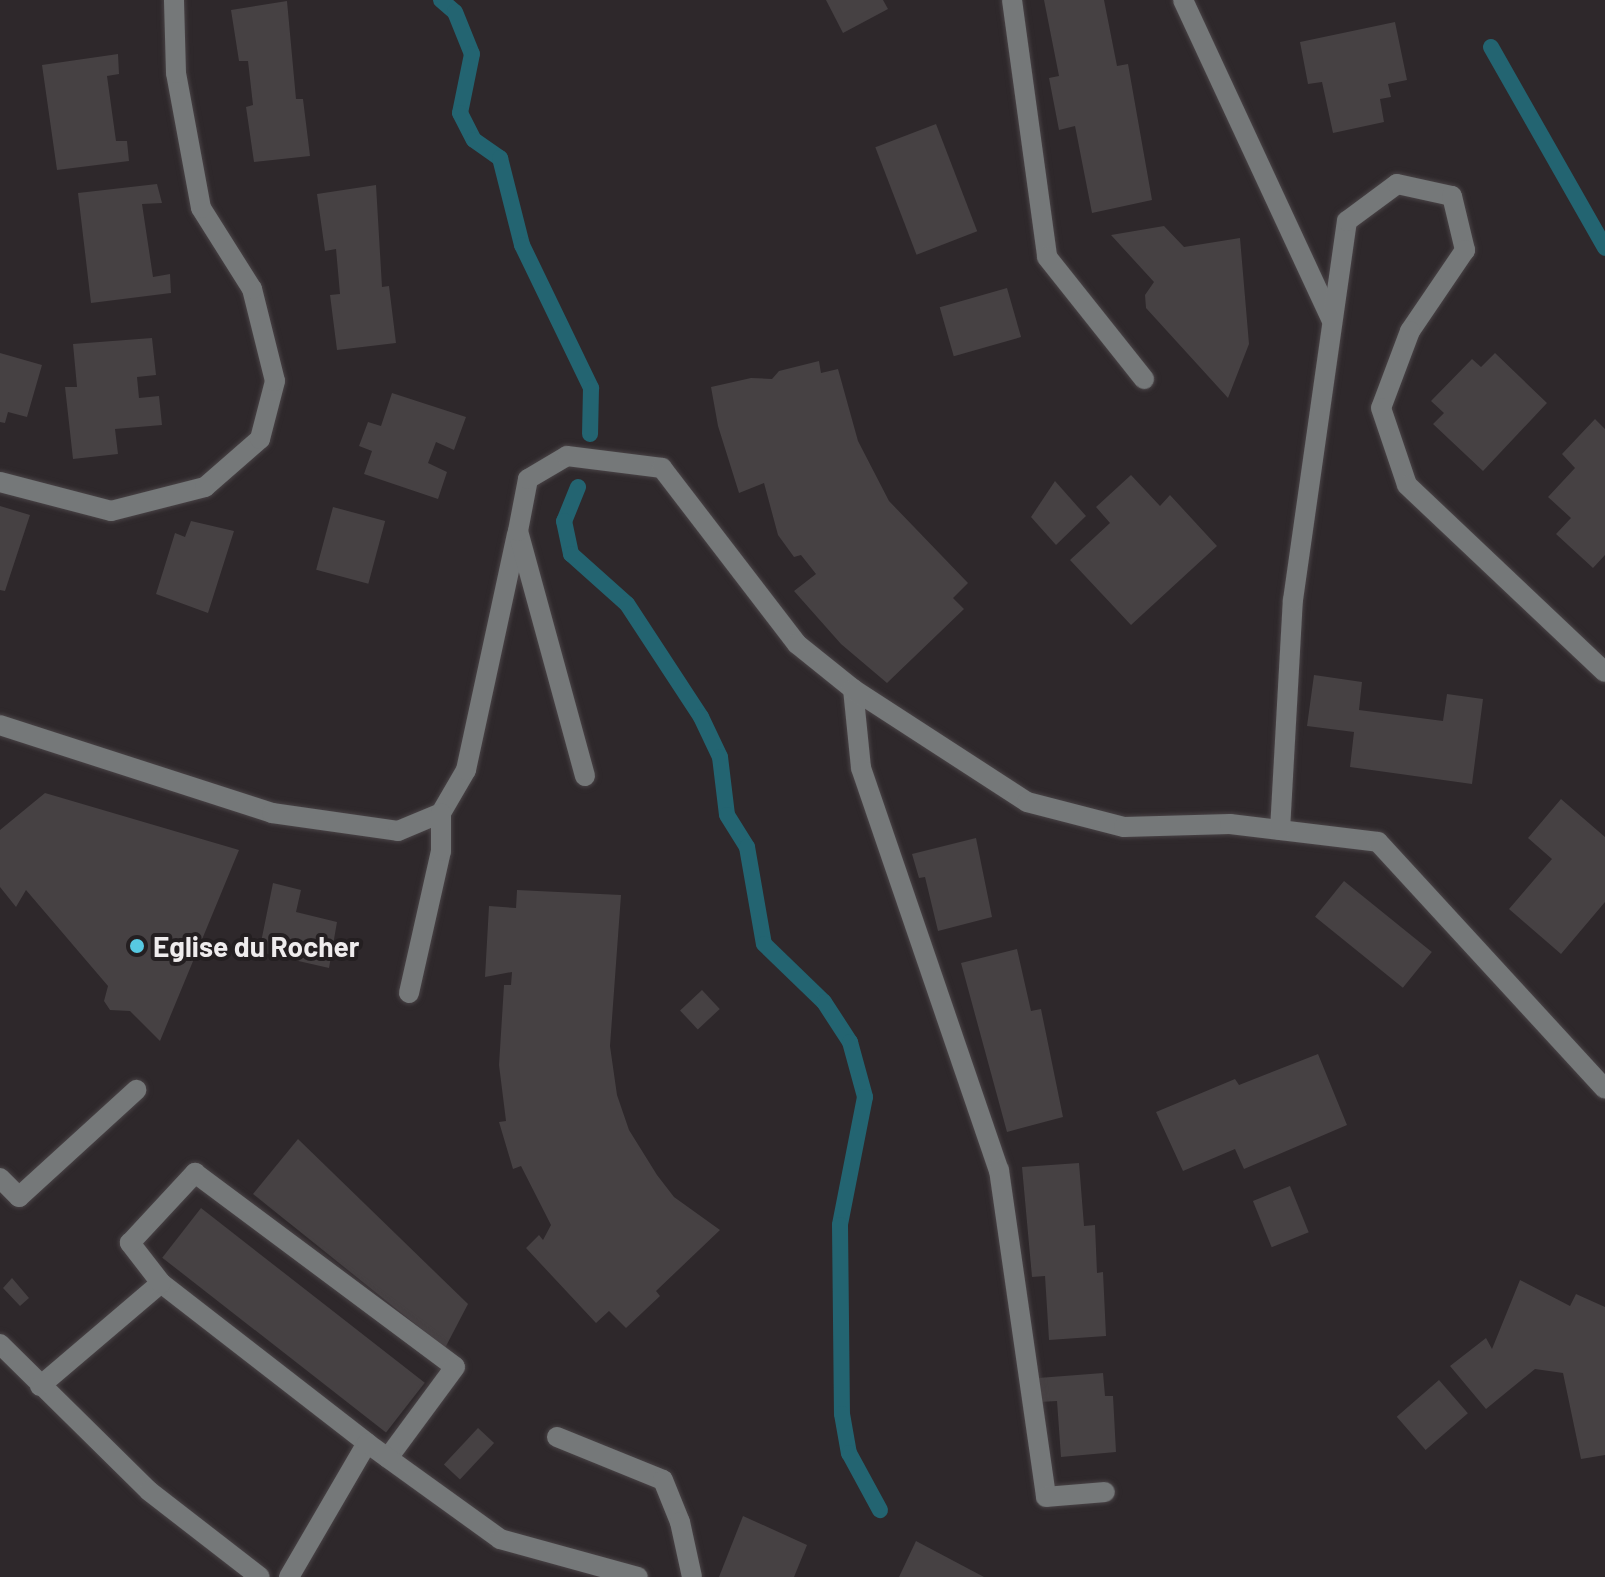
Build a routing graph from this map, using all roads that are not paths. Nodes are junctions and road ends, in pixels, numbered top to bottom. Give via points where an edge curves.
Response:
1 (174, 0) edge
2 (1012, 0) edge
3 (1183, 0) edge
4 (1331, 319) junction
5 (1144, 379) dead end
6 (0, 482) edge
7 (518, 531) junction
8 (1605, 672) edge
9 (853, 689) junction
10 (0, 725) edge
11 (585, 776) dead end
12 (441, 813) junction
13 (1280, 830) junction
14 (409, 993) dead end
15 (1605, 1089) edge
16 (136, 1090) dead end
17 (0, 1178) edge
18 (161, 1283) junction
19 (0, 1344) edge
20 (40, 1386) junction
21 (557, 1437) dead end
22 (367, 1443) junction
23 (388, 1458) junction
24 (1105, 1492) dead end
25 (236, 1568) edge
26 (260, 1577) edge
27 (289, 1577) edge
28 (638, 1577) edge
29 (692, 1577) edge

1 - 6 street via 176,73 201,208 252,289 275,381 260,439 205,487 111,511
2 - 5 street via 1047,257
3 - 4 street
4 - 8 street via 1347,221 1397,184 1452,196 1465,250 1410,331 1381,408 1407,485
4 - 13 street via 1293,600
7 - 9 street via 528,479 567,456 662,468 797,644
7 - 11 street
7 - 12 street via 466,770
9 - 13 street via 1027,802 1124,827 1230,824
9 - 24 street via 861,768 999,1170 1046,1497
10 - 12 street via 272,813 398,831
12 - 14 street via 441,851
13 - 15 street via 1378,842
16 - 17 street via 19,1197
18 - 20 street
18 - 22 street
18 - 23 street via 130,1243 195,1173 455,1367
19 - 20 street
20 - 25 street
21 - 29 street via 663,1480 680,1522
22 - 23 street
22 - 27 street
23 - 28 street via 500,1539
25 - 26 street

